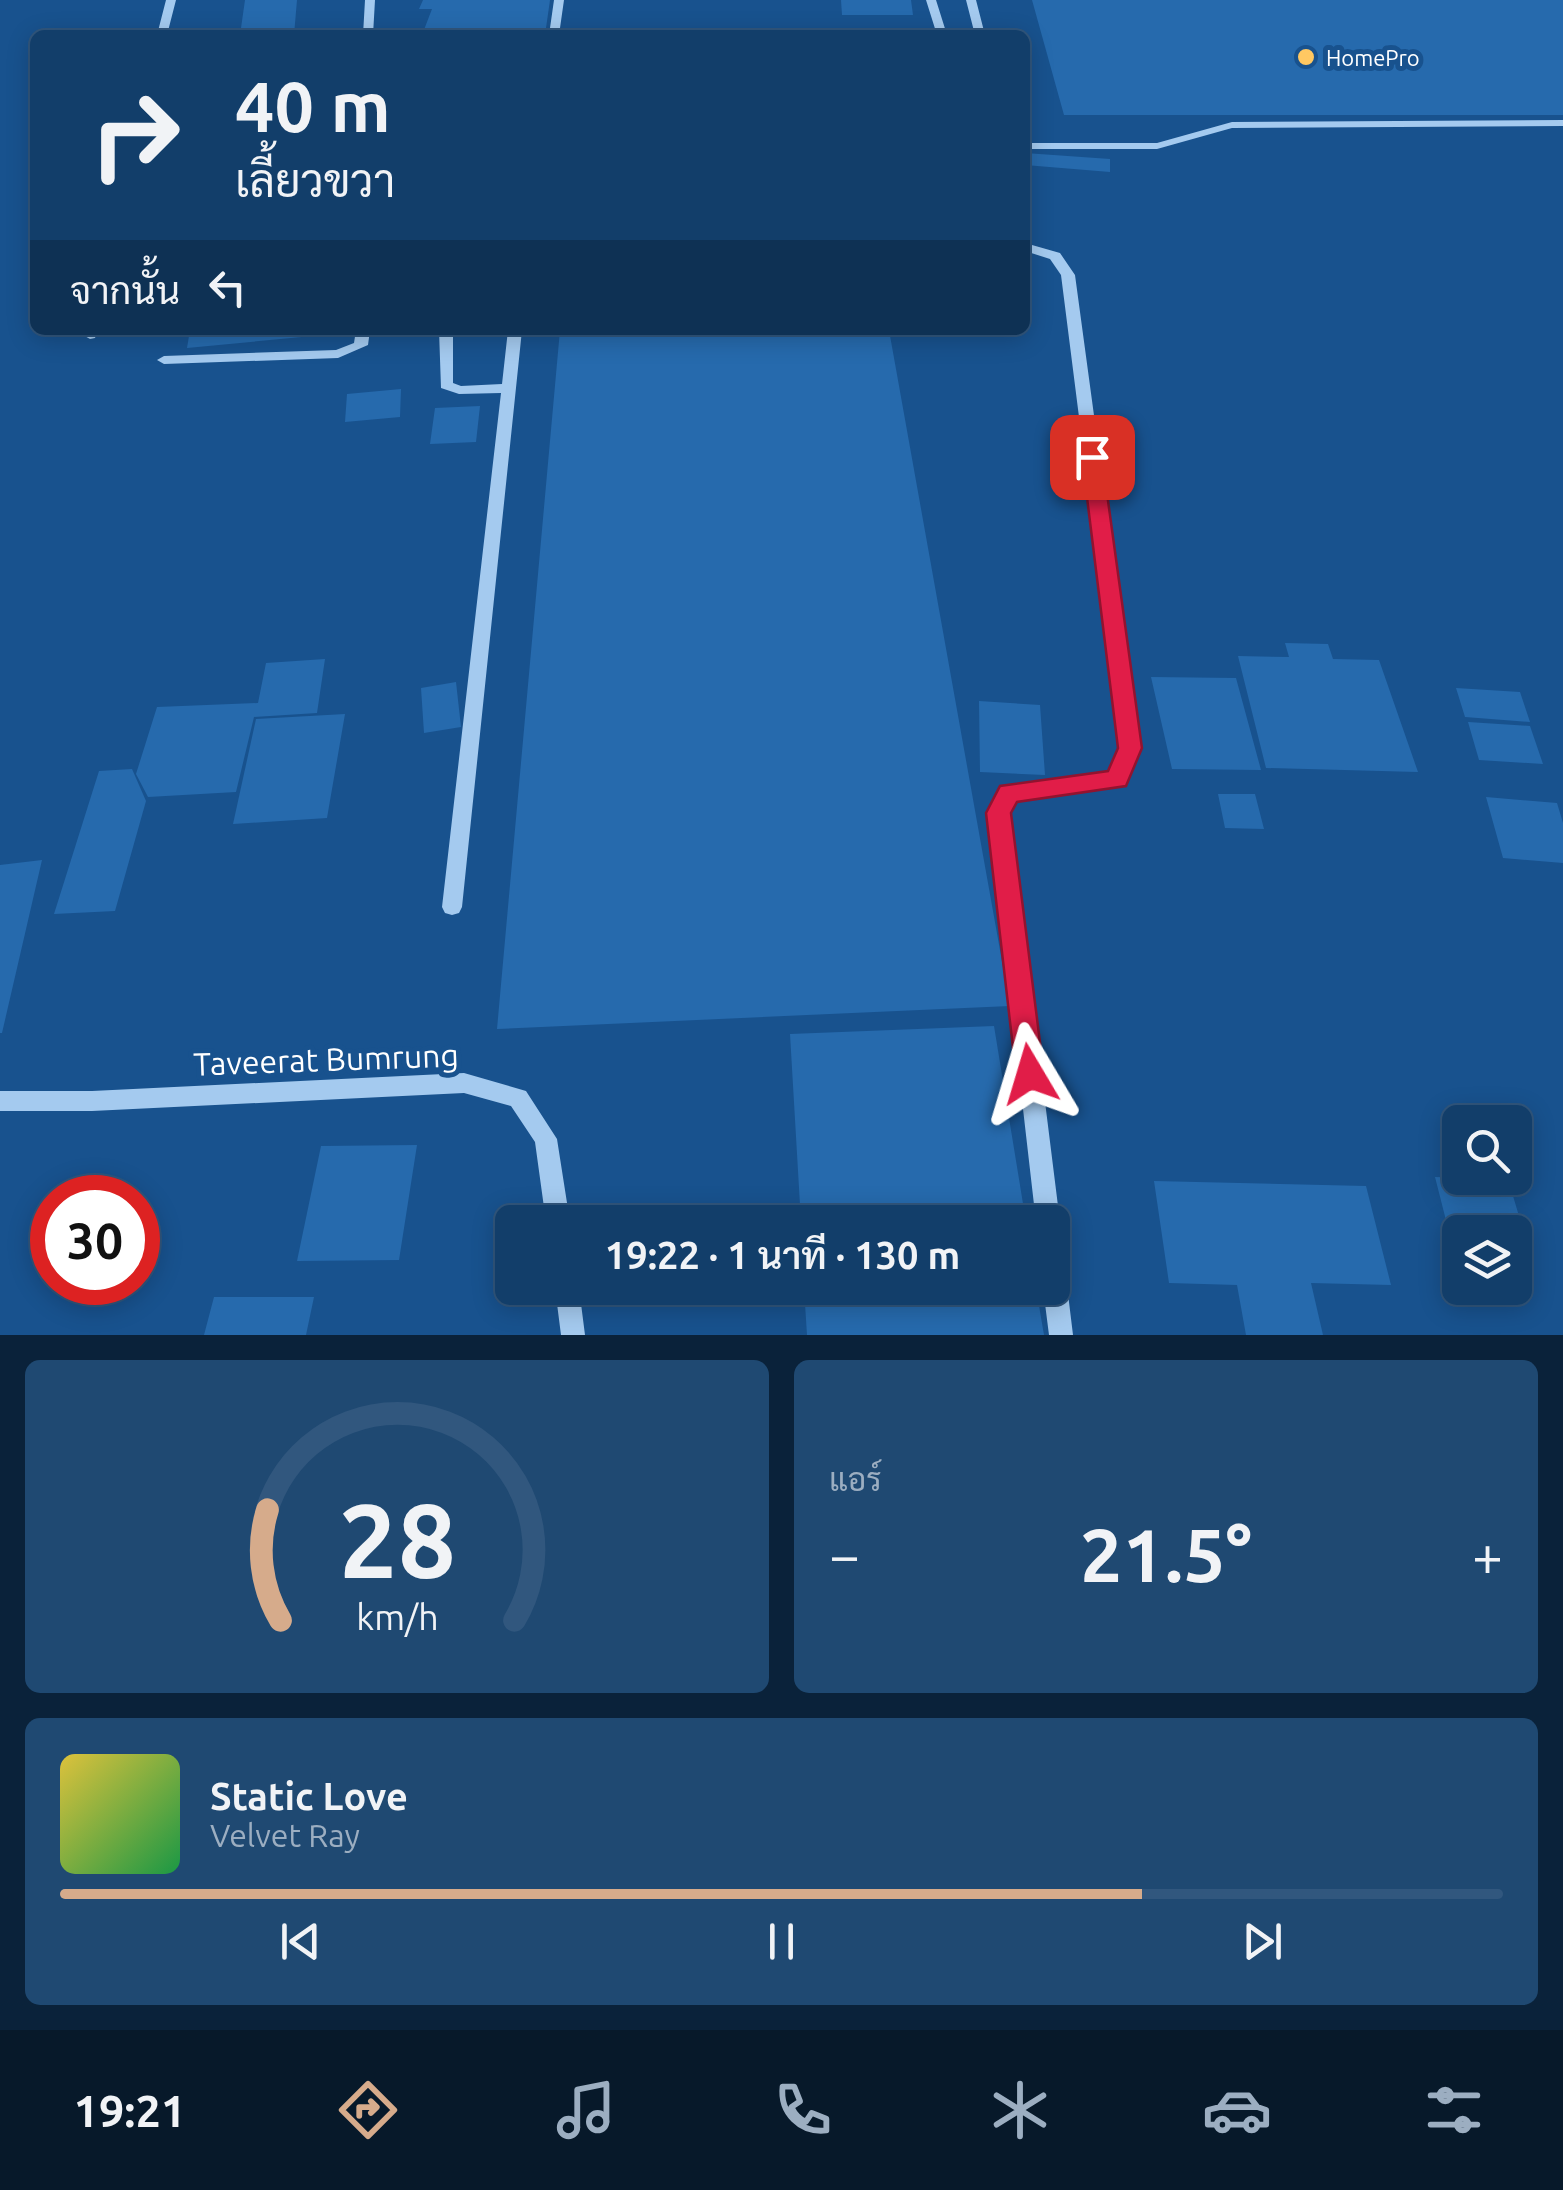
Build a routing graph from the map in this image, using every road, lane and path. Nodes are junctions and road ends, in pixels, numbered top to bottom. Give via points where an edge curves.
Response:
1 (171, 0) edge
2 (370, 0) edge
3 (558, 0) edge
4 (932, 0) edge
5 (971, 0) edge
6 (163, 30) edge
7 (368, 30) edge
8 (555, 30) edge
9 (941, 30) edge
10 (979, 30) edge
11 (1563, 123) edge
12 (1030, 146) edge
13 (1030, 248) edge
14 (362, 335) edge
15 (446, 335) edge
16 (514, 335) edge
17 (164, 360) dead end
18 (508, 388) junction
19 (452, 907) dead end
20 (0, 1101) edge
21 (556, 1205) edge
22 (1046, 1205) edge
23 (570, 1305) edge
24 (1057, 1305) edge
25 (574, 1335) edge
26 (1061, 1335) edge

1 - 6 street
2 - 7 street
3 - 8 street
4 - 9 street
5 - 10 street
11 - 12 street via 1232,124 1157,146
13 - 22 street via 1056,256 1068,274 1130,748 1117,780 1008,793 998,813
14 - 17 street via 361,345 338,354
15 - 18 street via 446,385
16 - 18 street
18 - 19 street
20 - 21 street, Taveerat Bumrung via 464,1083 518,1098 546,1139
23 - 25 street
24 - 26 street

